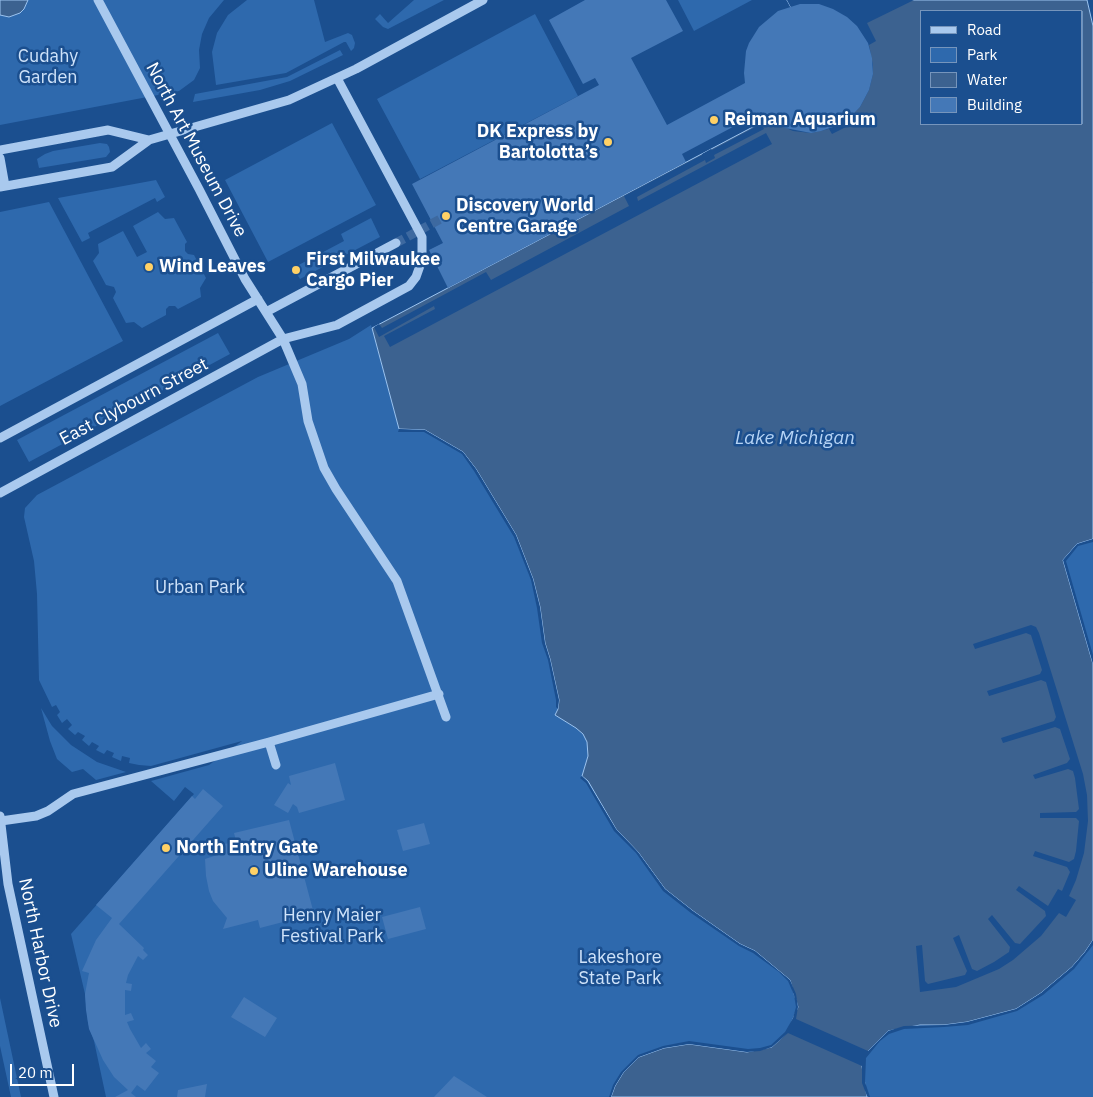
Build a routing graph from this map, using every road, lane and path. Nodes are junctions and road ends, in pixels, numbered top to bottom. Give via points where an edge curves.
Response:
1 (98, 0) edge
2 (484, 0) edge
3 (337, 78) junction
4 (170, 134) junction
5 (150, 140) junction
6 (0, 150) edge
7 (0, 158) edge
8 (2, 187) edge
9 (396, 243) tunnel mouth
10 (258, 299) junction
11 (266, 312) junction
12 (283, 339) junction
13 (0, 438) edge
14 (0, 493) edge
15 (439, 694) junction
16 (446, 717) dead end
17 (269, 742) junction
18 (276, 765) dead end
19 (0, 816) edge
20 (1, 821) edge
21 (54, 1097) edge

1 - 4 street, North Art Museum Drive
2 - 3 street
3 - 4 street via 289,100
3 - 12 street, East Clybourn Street via 422,237 422,260 409,286 337,325
4 - 5 street
4 - 10 street, North Art Museum Drive
5 - 6 street via 108,130
5 - 8 street via 112,167
7 - 8 street
9 - 11 street
10 - 11 street, North Art Museum Drive
10 - 13 street, East Clybourn Street
11 - 12 street, North Art Museum Drive
12 - 14 street, East Clybourn Street
12 - 15 street, North Art Museum Drive via 302,384 308,421 324,468 397,581
15 - 16 street, North Art Museum Drive
15 - 17 street
17 - 18 street
17 - 20 street via 73,794 36,816
19 - 20 street, North Harbor Drive
20 - 21 street, North Harbor Drive via 8,884

